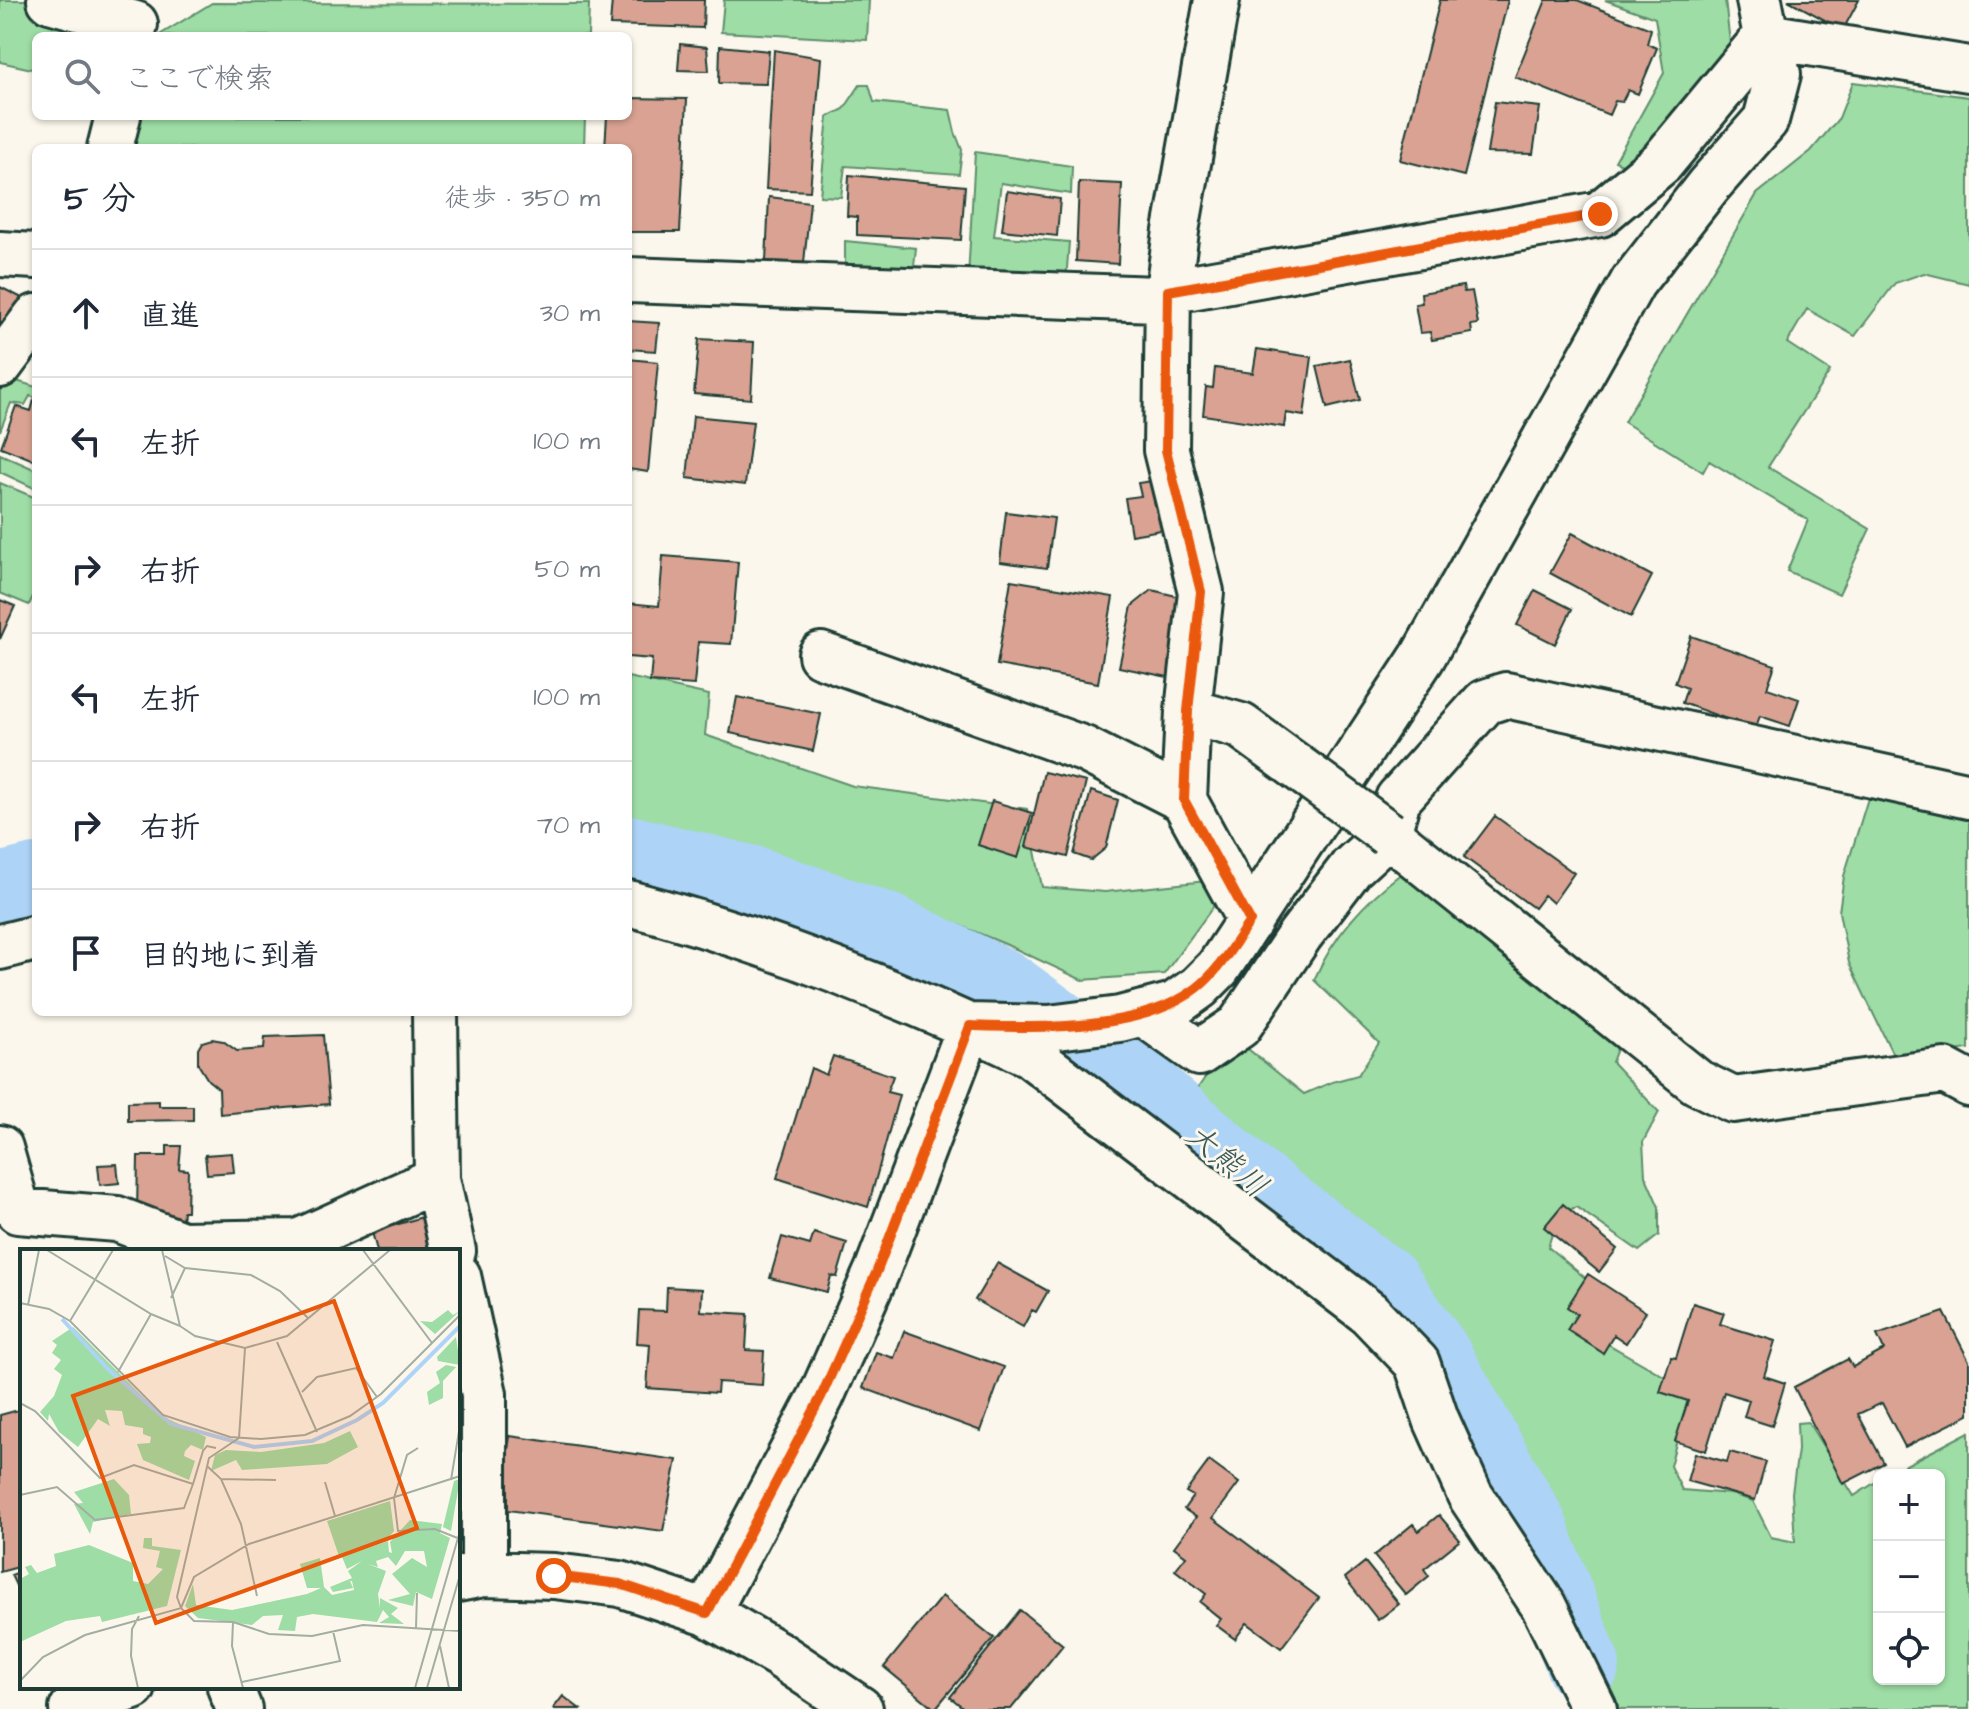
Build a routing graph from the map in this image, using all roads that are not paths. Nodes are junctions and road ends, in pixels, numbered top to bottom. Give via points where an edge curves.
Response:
1 (50, 0) edge
2 (1217, 0) edge
3 (1762, 18) edge
4 (133, 32) edge
5 (1969, 69) edge
6 (117, 120) edge
7 (111, 144) edge
8 (0, 254) edge
9 (32, 256) edge
10 (632, 280) edge
11 (1168, 291) junction
12 (32, 322) edge
13 (0, 365) edge
14 (821, 655) dead end
15 (1188, 711) junction
16 (1969, 796) edge
17 (1184, 800) junction
18 (1388, 834) junction
19 (632, 904) edge
20 (1250, 921) junction
21 (32, 939) edge
22 (0, 947) edge
23 (435, 1016) edge
24 (1132, 1016) junction
25 (970, 1026) junction
26 (1969, 1084) edge
27 (0, 1148) edge
28 (437, 1179) junction
29 (453, 1249) edge
30 (460, 1285) edge
31 (471, 1576) edge
32 (707, 1613) junction
33 (127, 1689) edge
34 (231, 1689) edge
35 (839, 1704) edge
36 (72, 1709) edge
37 (239, 1709) edge
38 (1594, 1709) edge

1 - 4 street via 135,24
2 - 11 street
3 - 5 street
3 - 11 street via 1662,162 1600,214
3 - 20 street via 1778,74 1766,120 1633,282 1422,658
6 - 7 street
8 - 9 street
10 - 11 street via 1157,299
11 - 15 street via 1166,450 1201,592
12 - 13 street
14 - 17 street via 1084,749
15 - 17 street
15 - 18 street, bridge via 1241,726
16 - 18 street via 1506,695 1485,702 1398,799
17 - 20 street
18 - 24 street via 1352,867 1239,1026 1199,1053
18 - 26 street via 1697,1082 1733,1100 1945,1071
19 - 25 street via 700,921 810,960
20 - 24 street via 1199,987 1174,1005
21 - 22 street
23 - 28 street
24 - 25 street via 1049,1028
25 - 32 street via 877,1271 821,1397
25 - 38 street via 1029,1054 1369,1313 1417,1363 1470,1495 1543,1605
27 - 28 street via 18,1211 117,1219 182,1244 298,1242
28 - 29 street
30 - 31 street via 484,1394
31 - 32 street via 554,1576 620,1584
32 - 35 street via 778,1654
33 - 36 street
34 - 37 street

